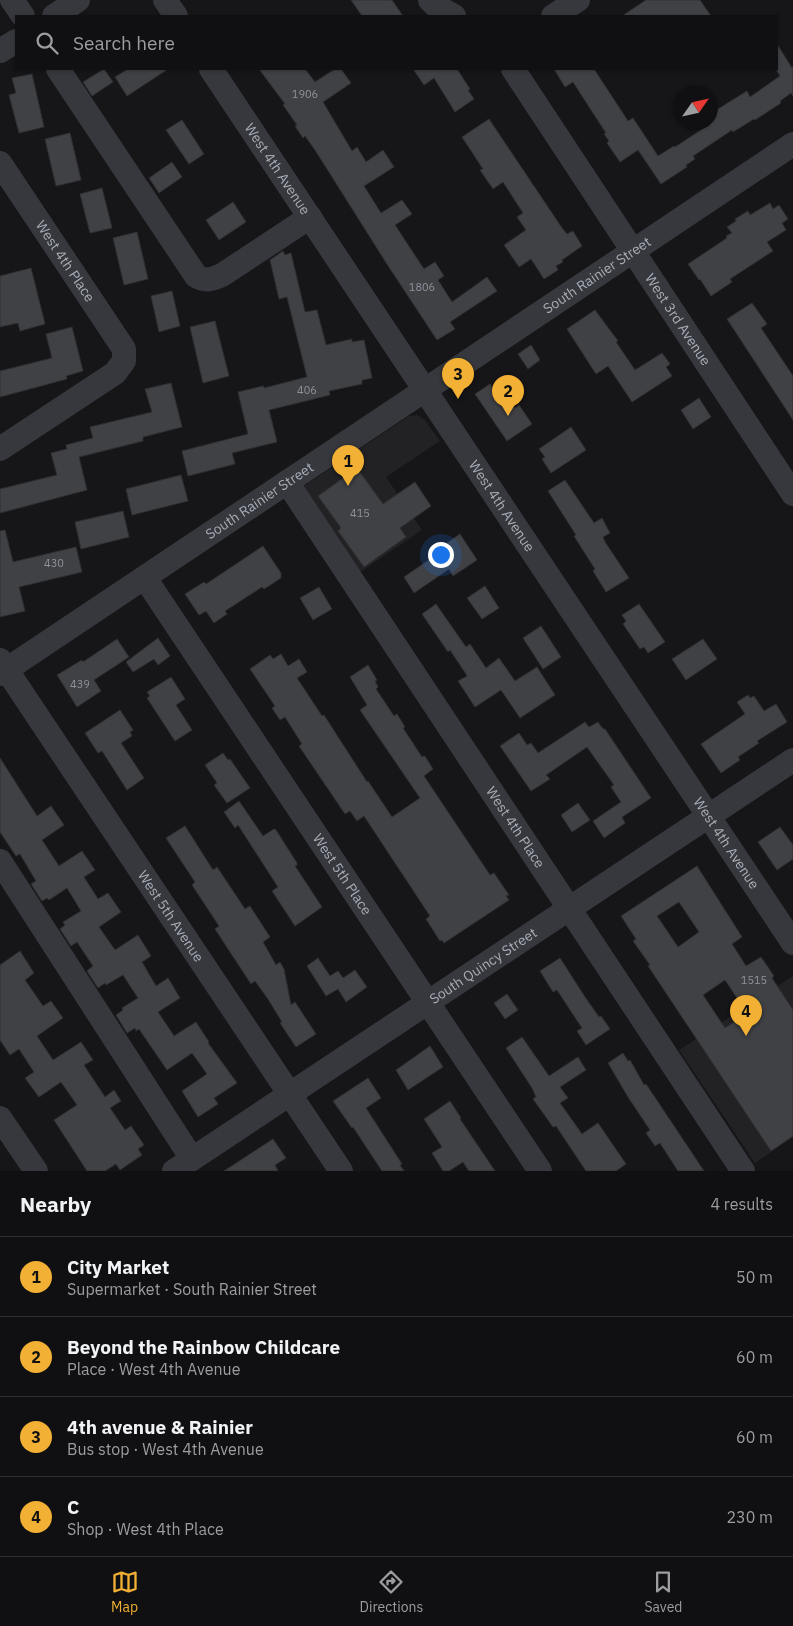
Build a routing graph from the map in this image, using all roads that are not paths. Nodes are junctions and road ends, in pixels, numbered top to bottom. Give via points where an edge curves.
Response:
1 (12, 0) edge
2 (78, 0) edge
3 (165, 0) edge
4 (430, 0) edge
5 (578, 0) edge
6 (22, 15) edge
7 (56, 15) edge
8 (175, 15) edge
9 (452, 15) edge
10 (555, 15) edge
11 (15, 42) edge
12 (0, 52) edge
13 (59, 70) edge
14 (212, 70) edge
15 (514, 70) edge
16 (793, 144) edge
17 (0, 163) edge
18 (310, 216) junction
19 (633, 250) junction
20 (425, 390) junction
21 (0, 449) edge
22 (287, 482) junction
23 (793, 494) edge
24 (145, 578) junction
25 (2, 668) edge
26 (793, 760) edge
27 (709, 816) junction
28 (0, 862) edge
29 (569, 909) junction
30 (793, 943) edge
31 (428, 1003) junction
32 (290, 1094) junction
33 (0, 1118) edge
34 (183, 1165) edge
35 (36, 1171) edge
36 (341, 1171) edge
37 (540, 1171) edge
38 (744, 1171) edge

1 - 6 street
2 - 7 street
3 - 8 street
4 - 9 street
5 - 10 street
11 - 12 street
13 - 18 street via 201,280 222,275
14 - 18 street, West 4th Avenue
15 - 19 street, West 3rd Avenue
16 - 19 street, South Rainier Street
17 - 21 street, West 4th Place via 124,349 124,361 115,372
18 - 20 street, West 4th Avenue
19 - 20 street, South Rainier Street
19 - 23 street, West 3rd Avenue
20 - 22 street, South Rainier Street
20 - 27 street, West 4th Avenue
22 - 24 street, South Rainier Street
22 - 29 street, West 4th Place
24 - 25 street, South Rainier Street
24 - 31 street, West 5th Place
25 - 32 street, West 5th Avenue
26 - 27 street, South Quincy Street
27 - 29 street, South Quincy Street
27 - 30 street, West 4th Avenue
28 - 34 street
29 - 31 street, South Quincy Street
29 - 38 street, West 4th Place
31 - 32 street, South Quincy Street
31 - 37 street, West 5th Place
32 - 34 street, South Quincy Street
32 - 36 street, West 5th Avenue
33 - 35 street

